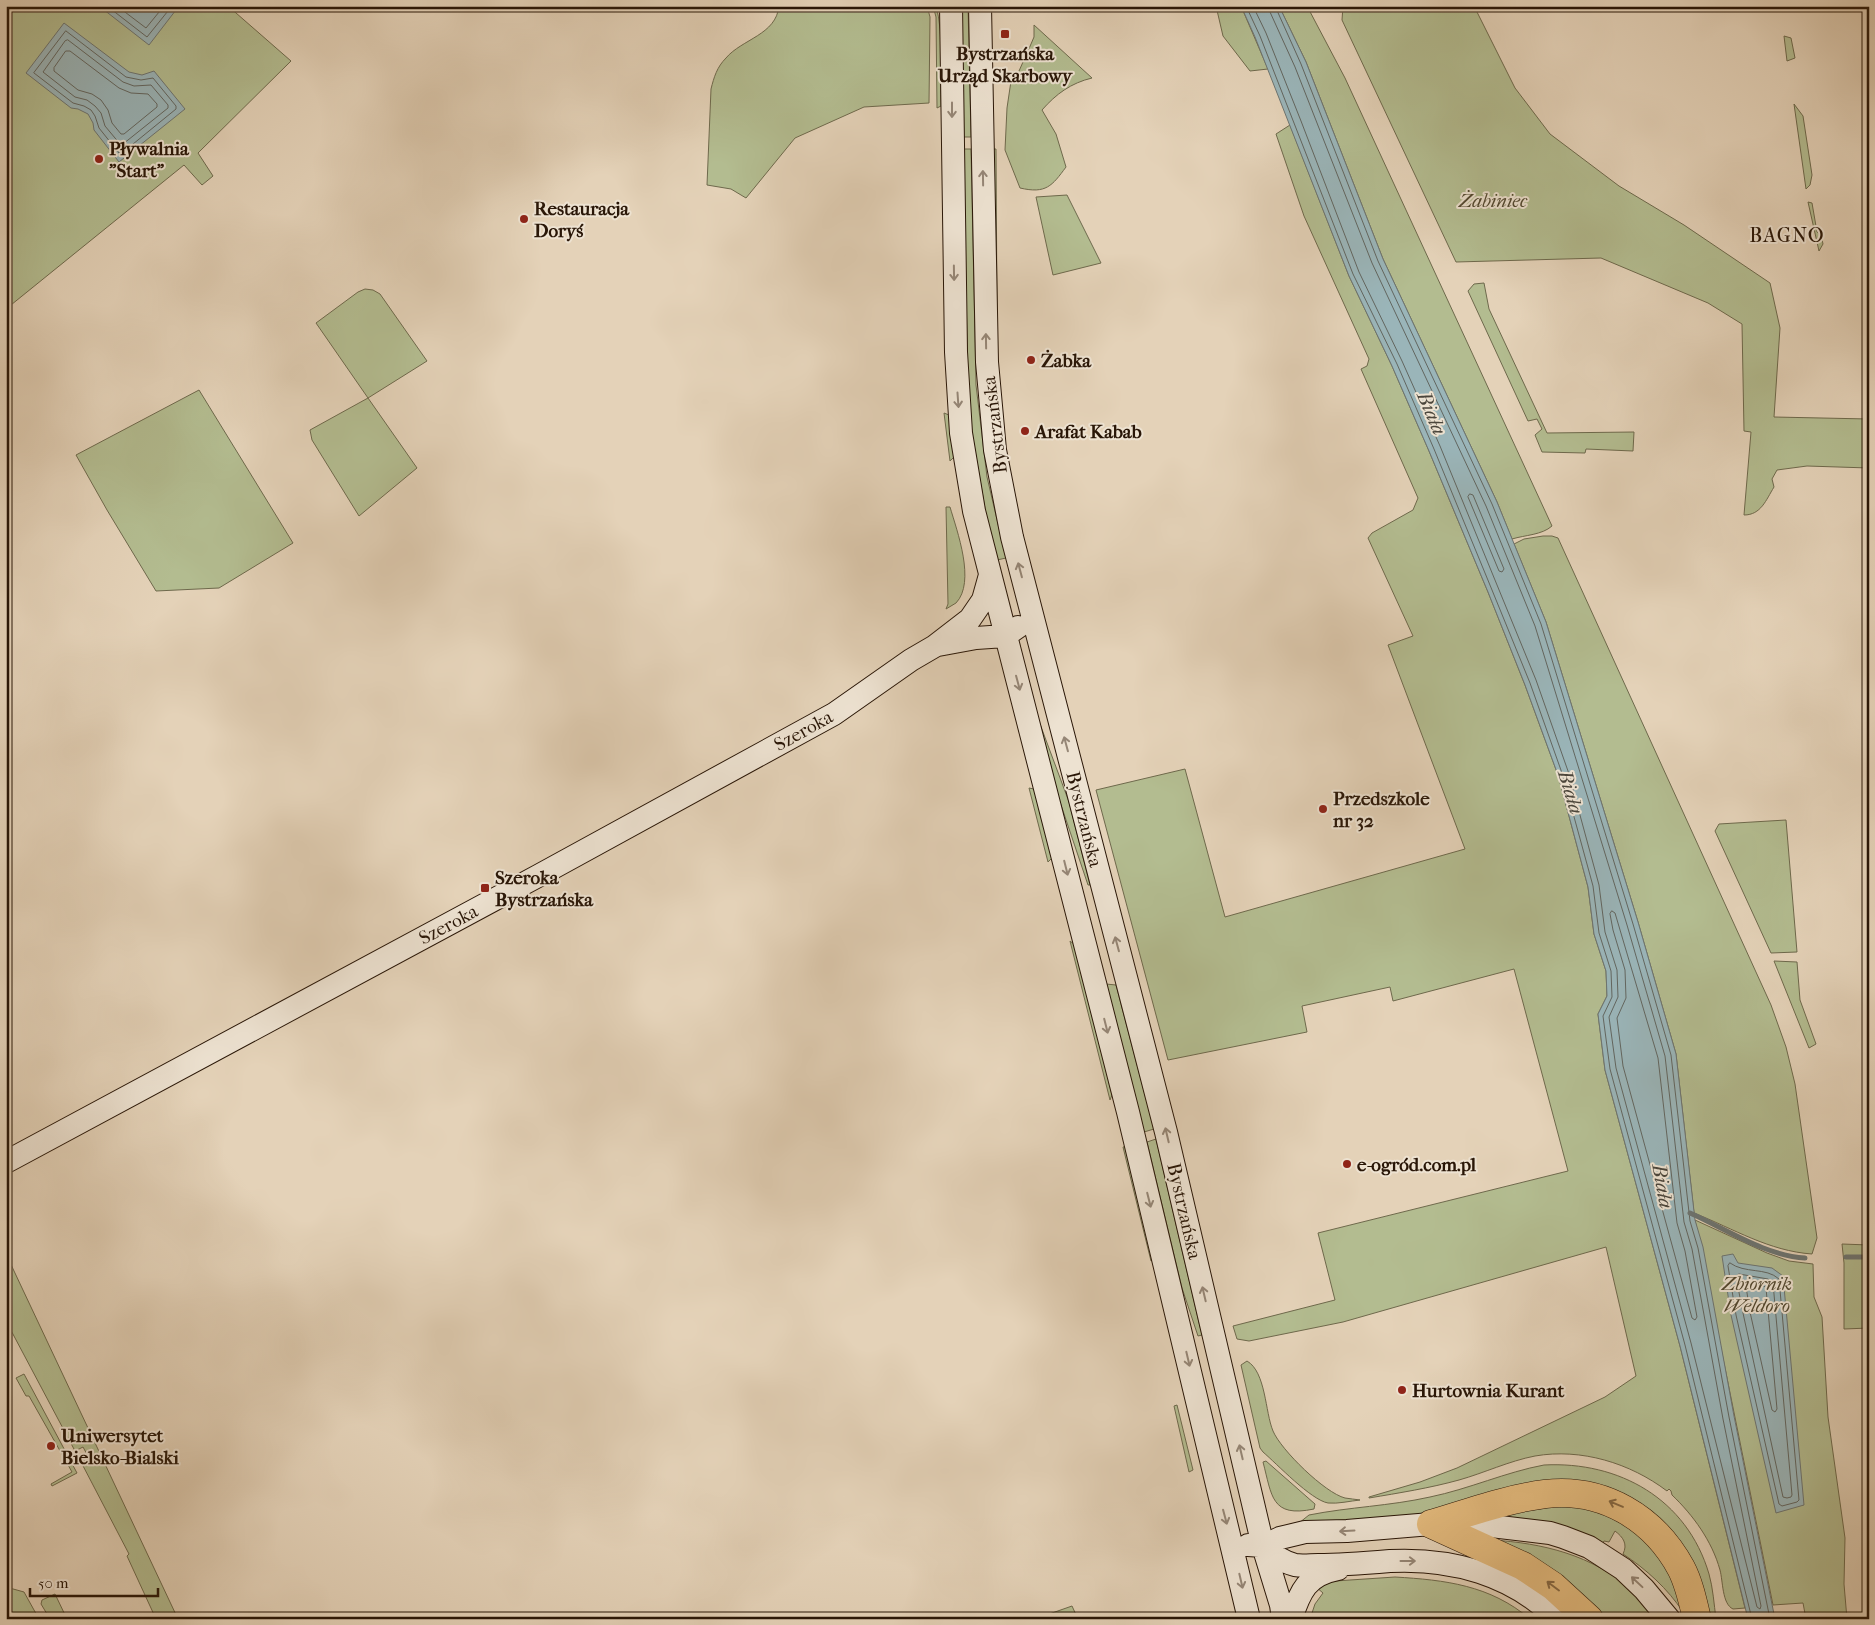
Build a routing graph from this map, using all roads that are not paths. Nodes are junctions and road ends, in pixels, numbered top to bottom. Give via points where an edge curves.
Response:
1 (951, 6) edge
2 (980, 6) edge
3 (990, 574) junction
4 (1000, 612) junction
5 (1033, 617) junction
6 (970, 619) junction
7 (1005, 636) junction
8 (935, 646) junction
9 (1126, 976) junction
10 (1094, 978) junction
11 (6, 1162) edge
12 (1431, 1524) junction
13 (1232, 1543) junction
14 (1263, 1546) junction
15 (1360, 1564) junction
16 (1285, 1614) edge
17 (1249, 1619) edge
18 (1557, 1619) edge
19 (1589, 1619) edge
20 (1669, 1619) edge
21 (1697, 1619) edge

1 -> 3 main road, Bystrzańska via 958,400 971,494
5 -> 2 main road, Bystrzańska via 1005,505 990,406
3 - 4 main road, Bystrzańska
3 - 6 main road, Szeroka via 983,600
4 - 5 main road, Szeroka
4 - 6 main road, Szeroka
4 - 7 main road, Bystrzańska
5 - 7 main road
9 -> 5 main road, Bystrzańska
6 - 8 main road, Szeroka
7 - 8 main road, Szeroka
7 -> 10 main road, Bystrzańska
8 - 11 main road, Szeroka via 834,714
9 - 10 main road
14 -> 9 main road, Bystrzańska
10 -> 13 main road, Bystrzańska
12 -> 14 main road via 1305,1532
19 -> 12 highway via 1553,1586 1523,1566
20 -> 12 main road via 1623,1569 1576,1541 1517,1528 1466,1523
21 -> 12 highway via 1682,1569 1668,1547 1640,1518 1600,1498 1574,1493 1547,1494
13 - 14 main road
13 -> 17 main road, Bystrzańska
14 - 15 main road via 1275,1556 1296,1565
14 - 16 main road, Bystrzańska
15 - 16 main road via 1324,1572 1314,1578
15 -> 18 main road via 1422,1561 1469,1568 1518,1588

